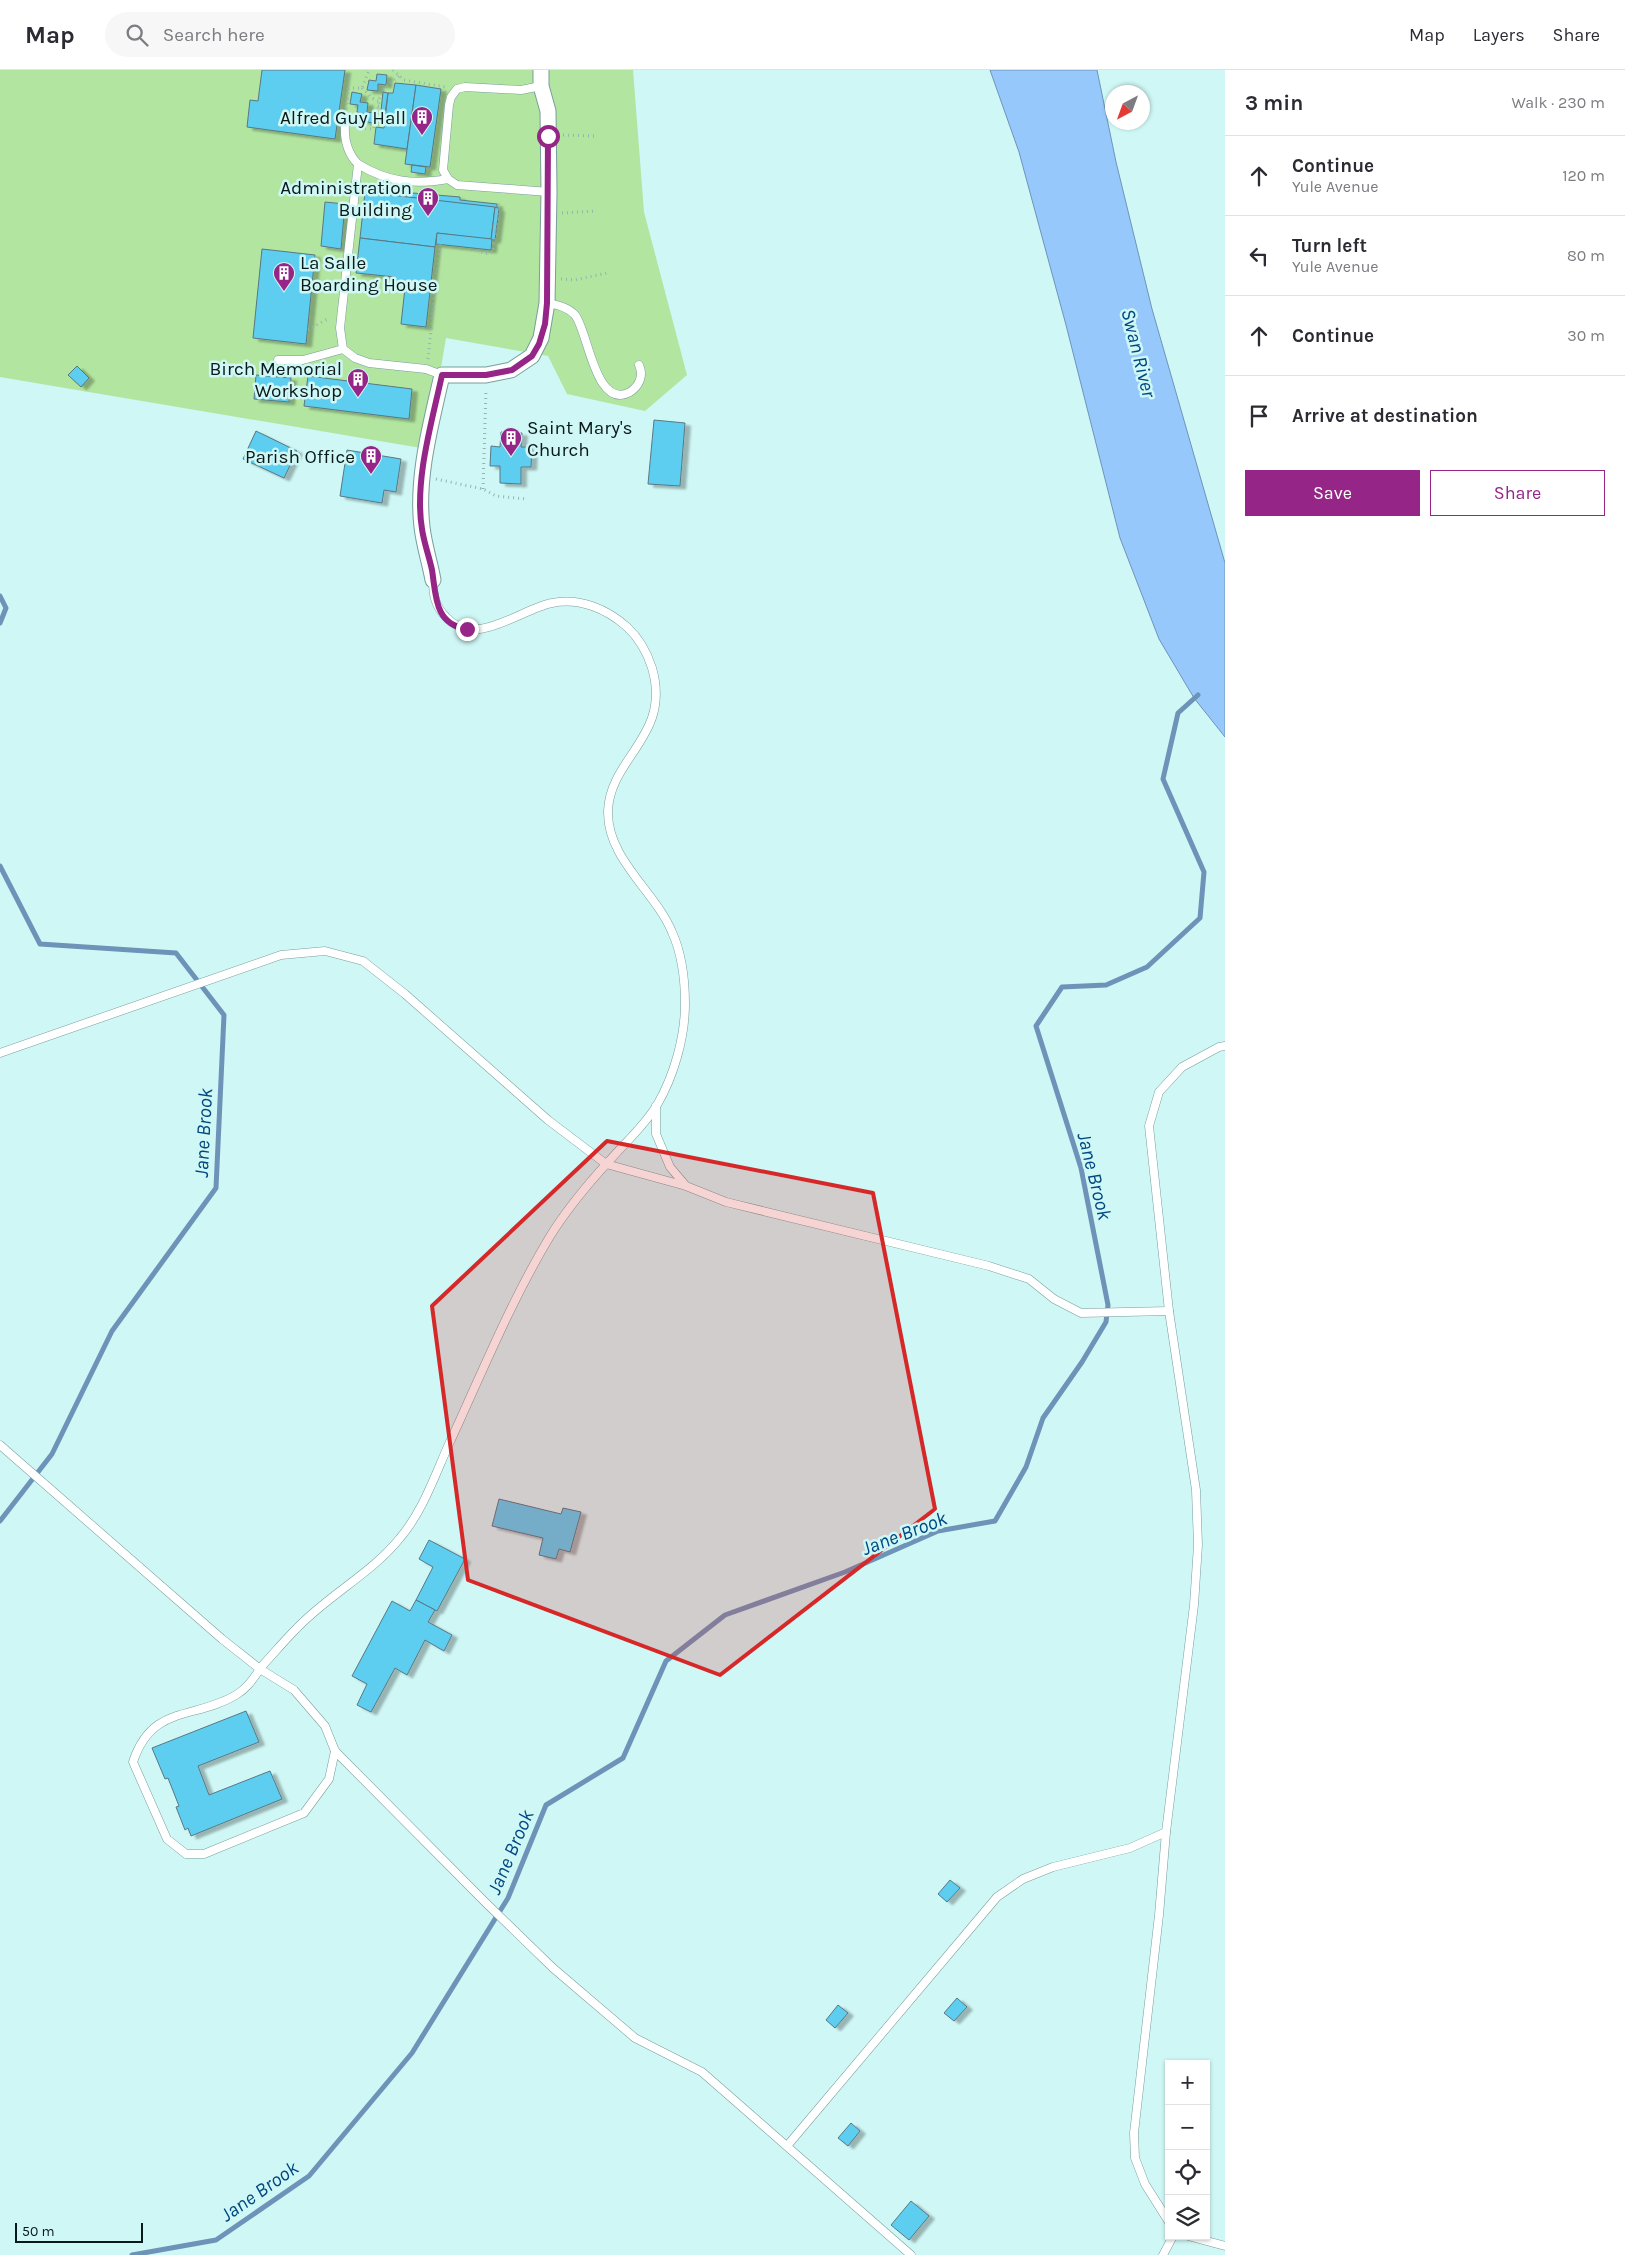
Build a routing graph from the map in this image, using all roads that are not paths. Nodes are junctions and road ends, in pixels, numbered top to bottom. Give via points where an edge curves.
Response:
1 (541, 70) edge
2 (541, 86) junction
3 (345, 124) dead end
4 (358, 164) junction
5 (448, 178) junction
6 (549, 192) junction
7 (547, 303) junction
8 (344, 350) junction
9 (278, 360) dead end
10 (639, 366) dead end
11 (442, 375) junction
12 (433, 580) joint
13 (1225, 1046) edge
14 (0, 1053) edge
15 (656, 1106) junction
16 (606, 1164) junction
17 (686, 1186) junction
18 (1169, 1311) junction
19 (0, 1445) edge
20 (260, 1669) junction
21 (335, 1751) junction
22 (1166, 1832) junction
23 (787, 2146) junction
24 (1165, 2216) edge
25 (1171, 2240) edge
26 (1203, 2240) edge
27 (1225, 2246) edge
28 (911, 2255) edge
29 (1163, 2255) edge

1 - 2 street
2 - 5 lane via 528,90 465,87 455,90 444,155 443,170
2 - 6 street via 548,112
3 - 4 lane via 348,149
4 - 5 lane via 382,177 405,182
4 - 8 lane via 340,328
5 - 6 lane via 457,185
6 - 7 street
7 - 10 lane via 566,309 577,318 597,372 610,391 622,394 634,389 641,376
7 - 11 street via 541,338 532,356 512,370 486,375
8 - 9 lane via 302,360
8 - 11 lane via 362,361 426,369
11 - 12 street via 423,476 422,528
12 - 15 lane via 434,599 440,609 448,619 463,628 491,627 553,602 579,602 605,611 628,628 647,652 657,686 653,715 642,741 617,779 608,809 611,835 672,931 684,973 685,1010 677,1059
13 - 18 lane via 1182,1067 1159,1092 1149,1126
14 - 16 lane via 281,955 325,951 363,961 548,1120
15 - 16 lane
15 - 17 lane via 656,1134 670,1167
16 - 17 lane
16 - 20 lane via 574,1201 550,1238 514,1305 424,1500 402,1535 378,1561 299,1626
17 - 18 lane via 726,1202 989,1266 1029,1279 1054,1299 1080,1313
18 - 22 lane via 1196,1490 1198,1545 1194,1605
19 - 20 lane
20 - 21 lane via 294,1690 325,1726
20 - 21 lane via 250,1686 233,1698 157,1724 139,1744 133,1762 167,1839 186,1854 204,1854 304,1813 329,1779
21 - 23 lane via 553,1968 635,2038 702,2072
22 - 23 lane via 1130,1848 1053,1867 1023,1879 997,1898
22 - 24 lane via 1134,2134 1135,2158 1145,2184
23 - 28 lane
25 - 29 lane
26 - 27 lane

